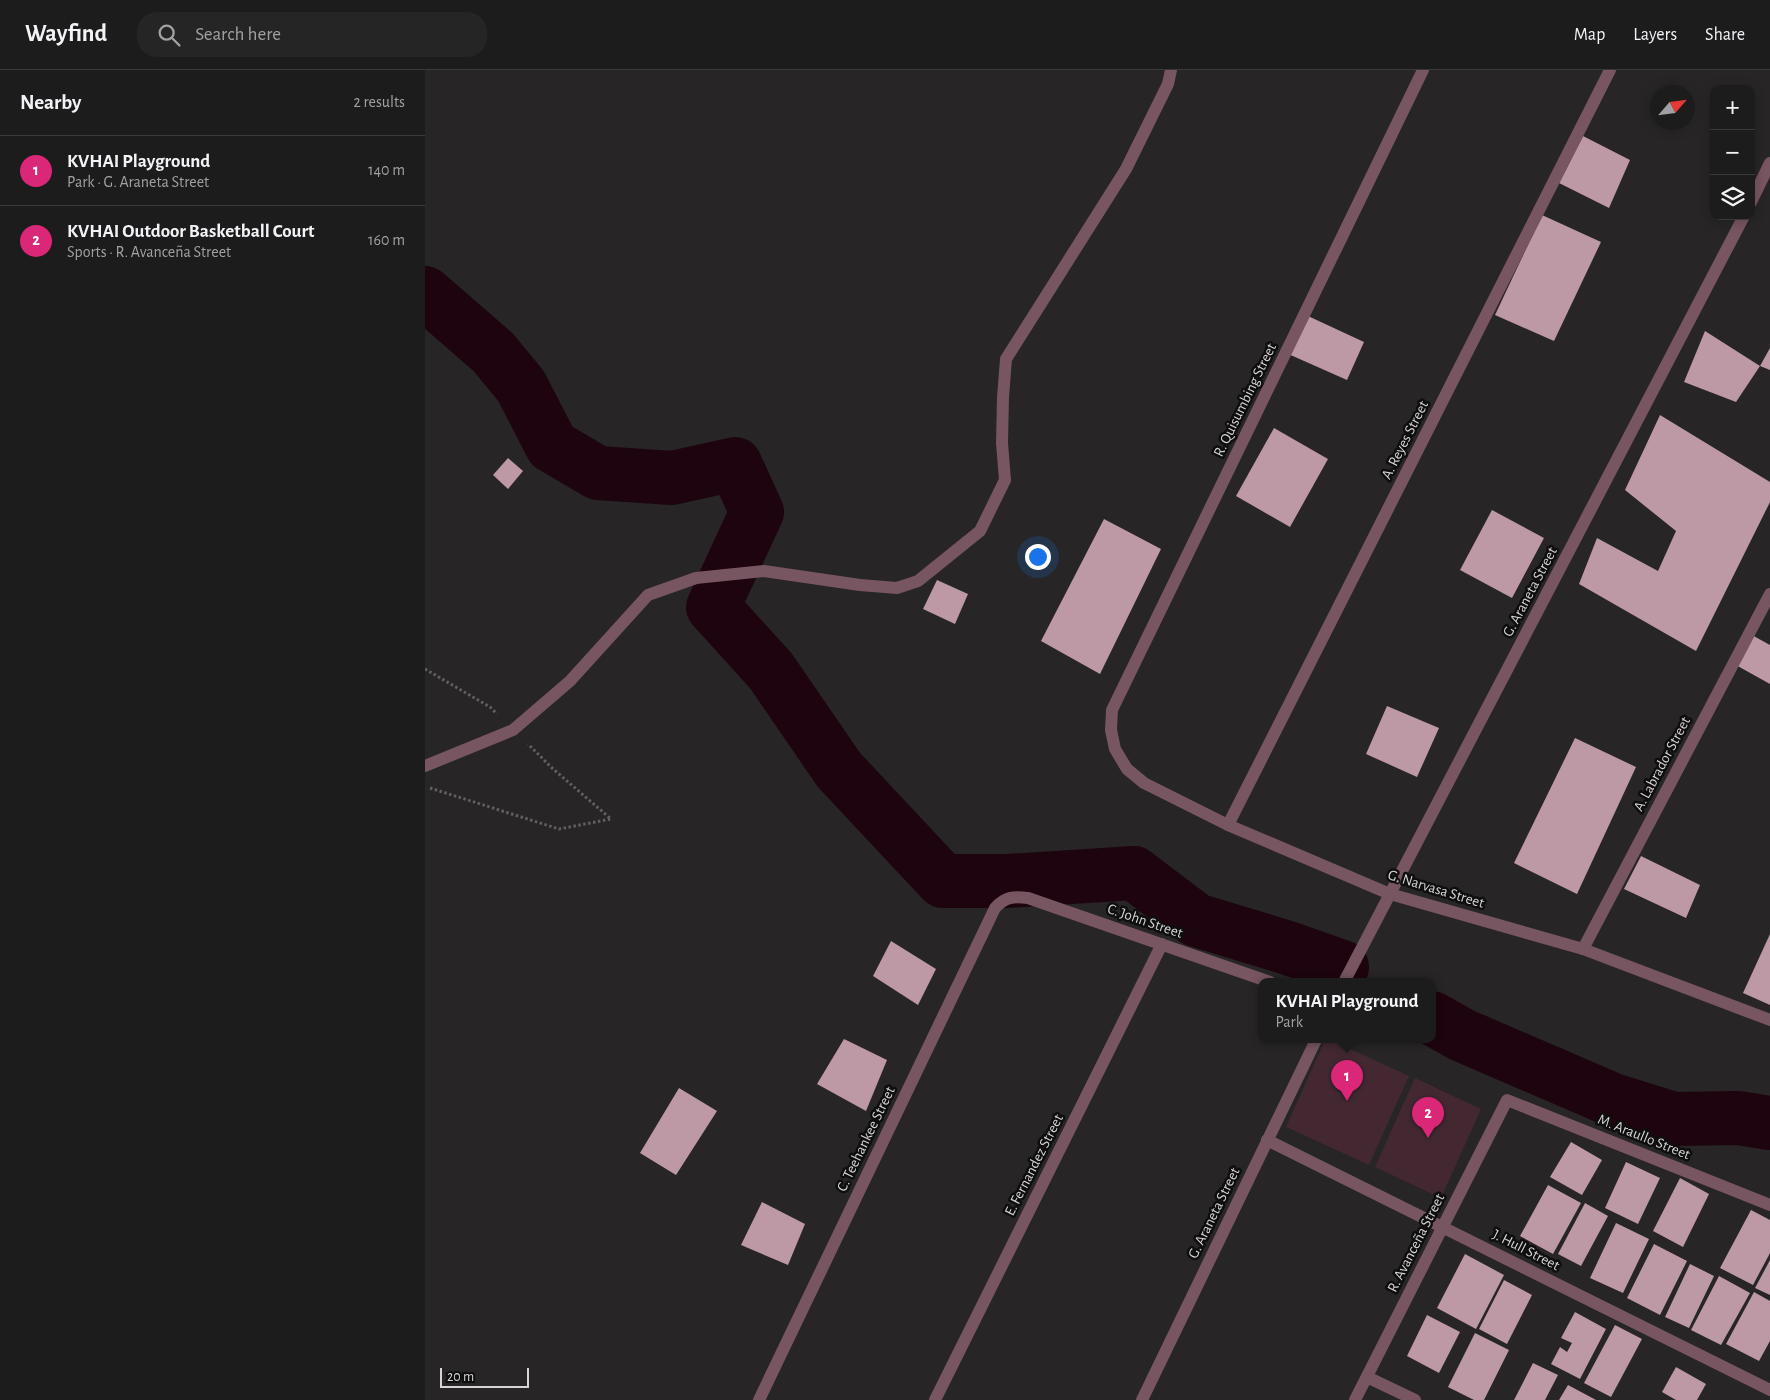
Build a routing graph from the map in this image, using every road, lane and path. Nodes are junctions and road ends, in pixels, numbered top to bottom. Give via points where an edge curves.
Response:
1 (1171, 70) edge
2 (1423, 70) edge
3 (1610, 70) edge
4 (1770, 163) edge
5 (1755, 194) edge
6 (1742, 220) edge
7 (1770, 594) edge
8 (425, 669) edge
9 (513, 730) junction
10 (1115, 748) joint
11 (425, 766) edge
12 (425, 786) edge
13 (1228, 825) junction
14 (1390, 894) junction
15 (1008, 898) joint
16 (1162, 944) junction
17 (1583, 949) junction
18 (1259, 978) edge
19 (1346, 978) edge
20 (1770, 1020) edge
21 (1315, 1043) edge
22 (1507, 1100) joint
23 (1267, 1140) junction
24 (1770, 1205) edge
25 (1443, 1226) junction
26 (1367, 1377) junction
27 (1770, 1390) edge
28 (759, 1400) edge
29 (935, 1400) edge
30 (1142, 1400) edge
31 (1355, 1400) edge
32 (1415, 1400) edge

1 - 9 street via 1168,84 1126,170 1006,359 1002,443 1005,480 980,531 918,581 897,588 764,571 696,578 648,595 570,681
2 - 10 street, R. Quisumbing Street via 1112,710 1111,730
3 - 13 street, A. Reyes Street
4 - 5 street
6 - 14 street, G. Araneta Street
7 - 17 street, A. Labrador Street
8 - 9 path via 490,707
9 - 11 street
9 - 12 path via 611,819 559,829
10 - 13 street, G. Narvasa Street via 1127,769 1144,783
13 - 14 street, G. Narvasa Street
14 - 17 street, G. Narvasa Street
14 - 19 street, G. Araneta Street
15 - 16 street, C. John Street via 1028,898
15 - 28 street, C. Teehankee Street via 995,908
16 - 18 street, C. John Street
16 - 29 street, E. Fernandez Street
17 - 20 street, G. Narvasa Street
21 - 23 street, G. Araneta Street
22 - 24 street, M. Araullo Street
22 - 25 street, R. Avanceña Street
23 - 25 street, J. Hull Street
23 - 30 street, G. Araneta Street
25 - 26 street, R. Avanceña Street
25 - 27 street, J. Hull Street
26 - 31 street, R. Avanceña Street
26 - 32 street

